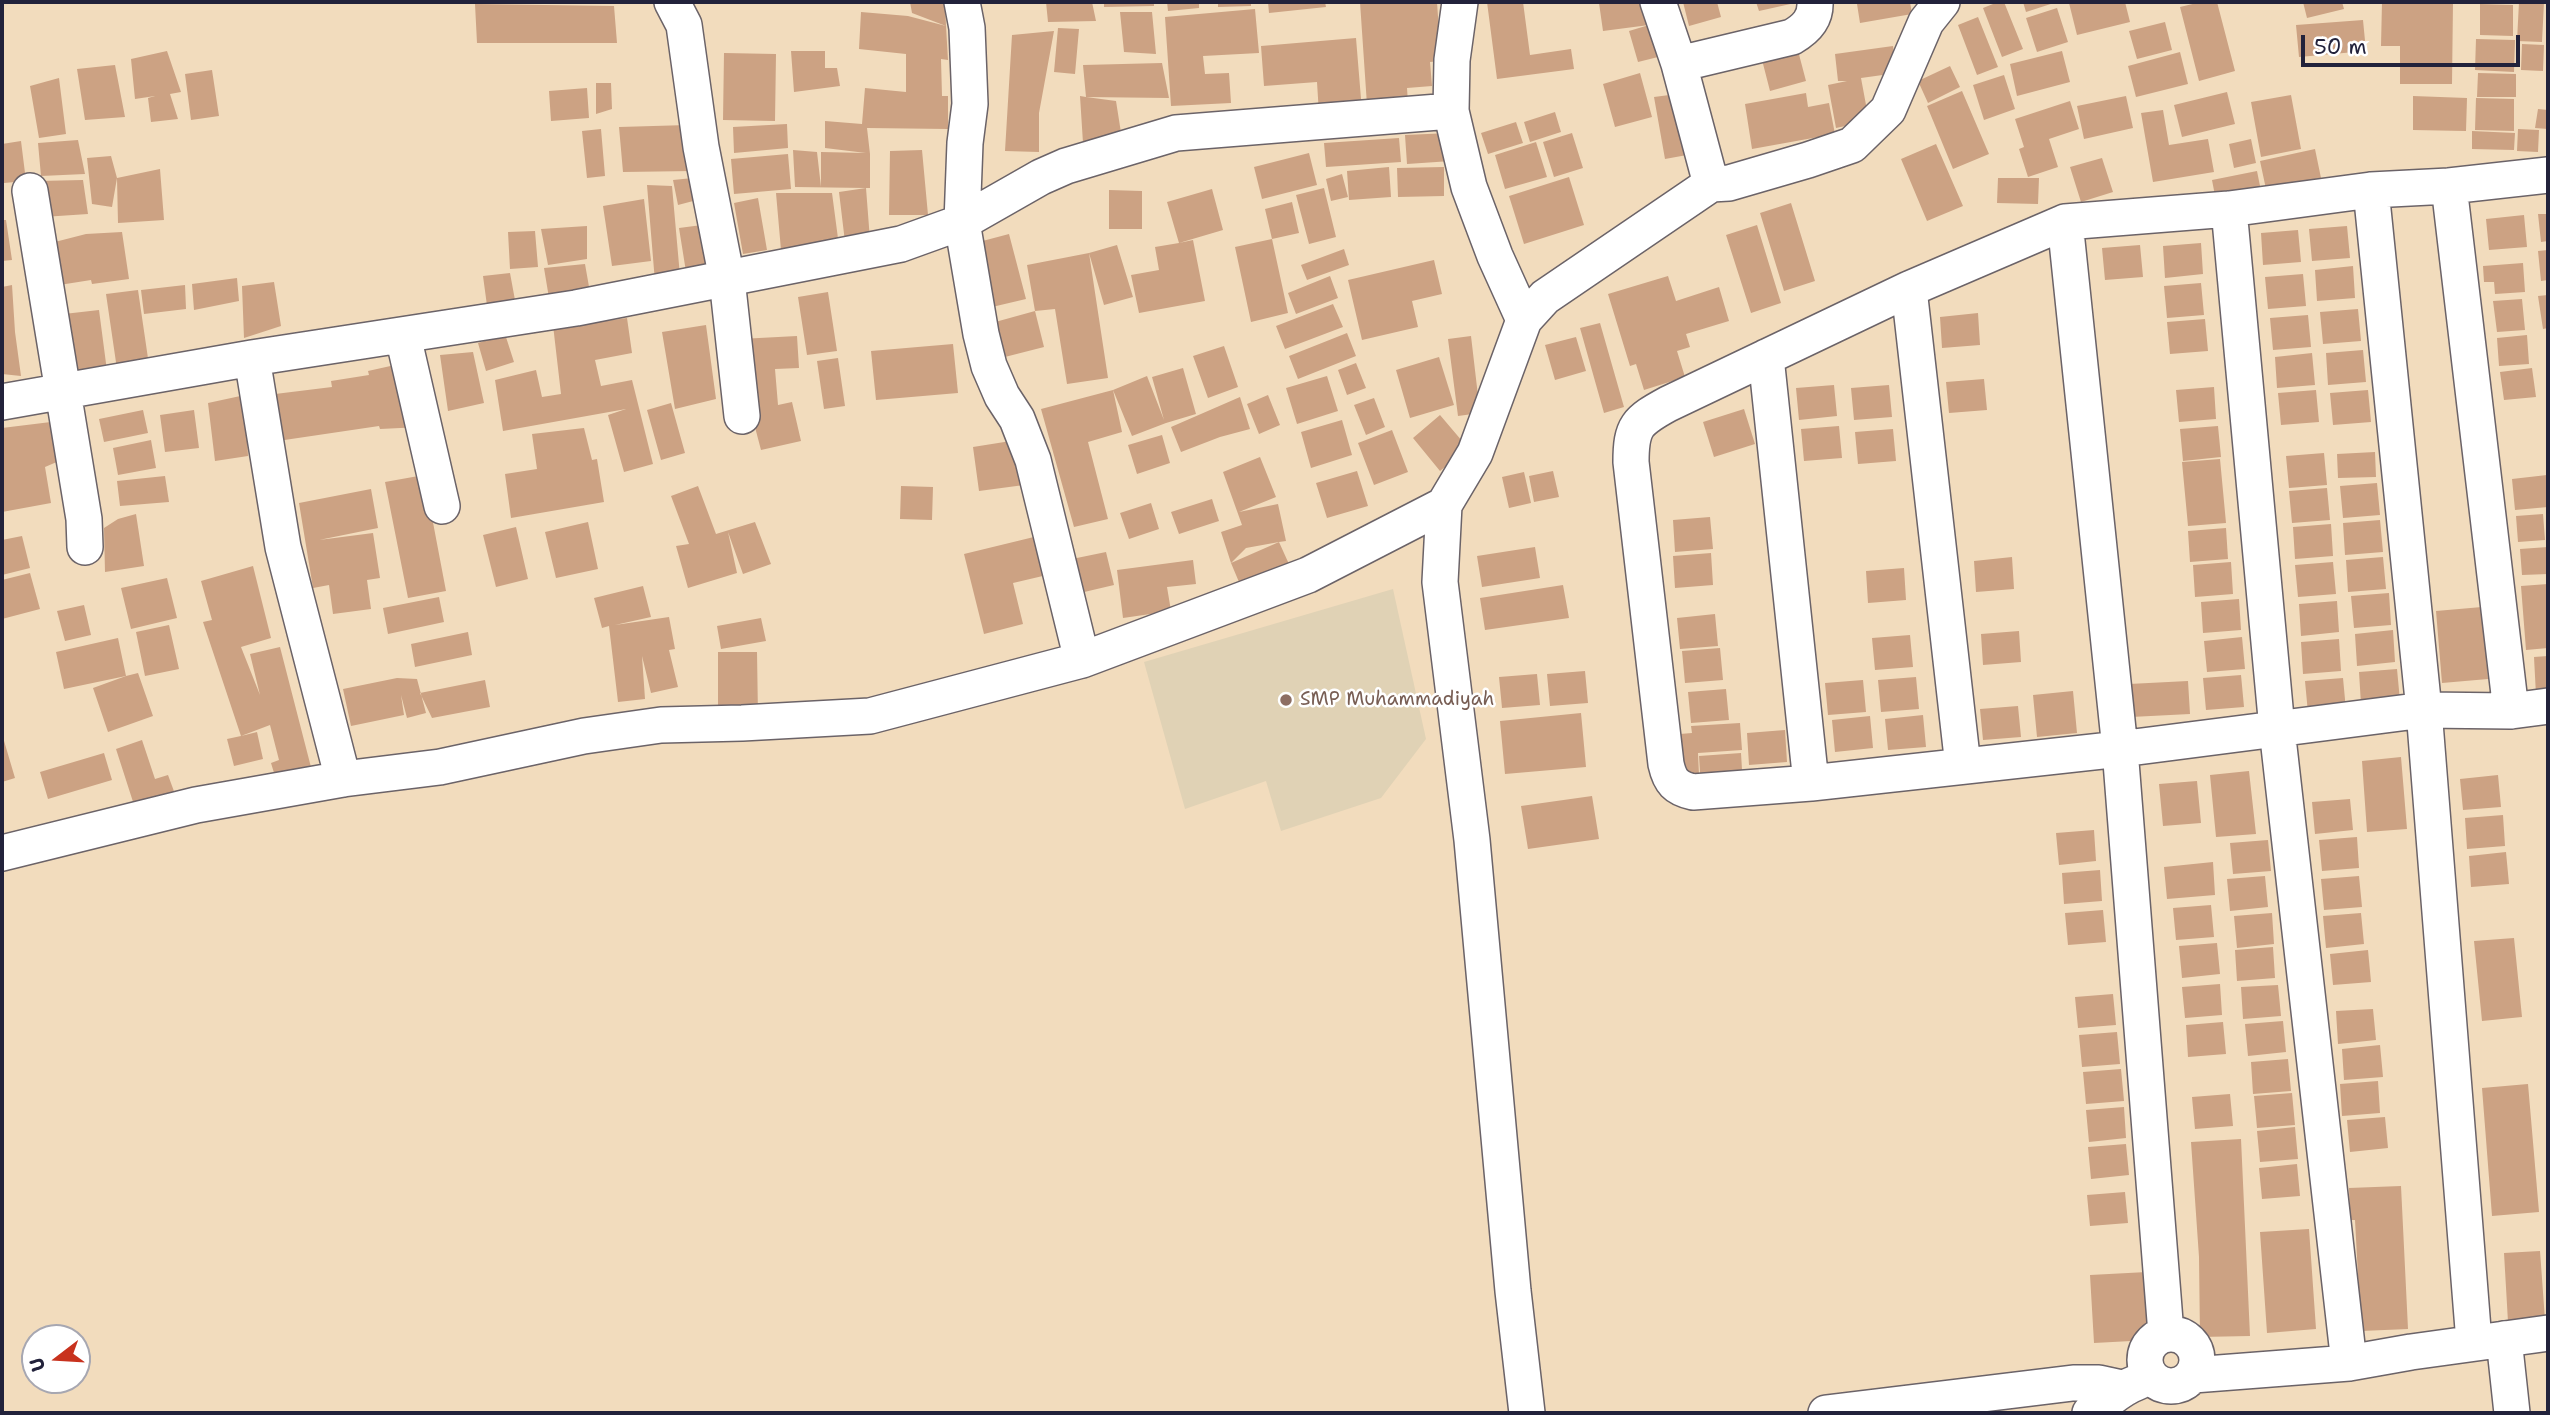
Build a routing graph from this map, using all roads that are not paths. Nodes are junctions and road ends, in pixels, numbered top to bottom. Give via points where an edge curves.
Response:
1 (672, 2) edge
2 (962, 2) edge
3 (1460, 2) edge
4 (1658, 2) edge
5 (1815, 2) edge
6 (1942, 2) edge
7 (1679, 64) junction
8 (1451, 111) junction
9 (2548, 175) edge
10 (1711, 184) junction
11 (2449, 186) junction
12 (2371, 190) junction
13 (30, 191) dead end
14 (2229, 209) junction
15 (962, 222) junction
16 (2065, 222) junction
17 (727, 279) junction
18 (1909, 289) junction
19 (1524, 320) junction
20 (403, 336) junction
21 (252, 358) junction
22 (1766, 358) junction
23 (64, 391) junction
24 (2, 402) edge
25 (742, 415) dead end
26 (1444, 505) junction
27 (442, 506) dead end
28 (85, 547) dead end
29 (1082, 660) junction
30 (2548, 706) edge
31 (2424, 710) junction
32 (2511, 711) junction
33 (2277, 729) junction
34 (2120, 749) junction
35 (1963, 766) junction
36 (343, 779) junction
37 (1811, 783) junction
38 (2, 853) edge
39 (2548, 1333) edge
40 (2166, 1334) junction
41 (2489, 1340) junction
42 (2349, 1363) junction
43 (2193, 1375) junction
44 (2137, 1383) junction
45 (1527, 1413) edge
46 (1826, 1413) edge
47 (2090, 1413) edge
48 (2512, 1413) edge

1 - 17 street via 684,25 701,147
2 - 15 street via 970,104
3 - 8 street
4 - 7 street
5 - 7 street via 1807,29 1792,37
6 - 10 street via 1926,22 1888,110 1852,145 1729,183
7 - 10 street
8 - 15 street via 1176,133 1066,166
8 - 19 street via 1469,187
9 - 11 street
10 - 19 street via 1545,297
11 - 12 street
11 - 32 street
12 - 14 street
12 - 31 street
13 - 23 street
14 - 16 street
14 - 33 street
15 - 17 street via 901,244
15 - 29 street via 989,366 1033,460
16 - 18 street
16 - 34 street
17 - 20 street
17 - 25 street
18 - 22 street
18 - 35 street
19 - 26 street via 1475,453
20 - 21 street
20 - 27 street
21 - 23 street
21 - 36 street via 283,547
22 - 37 street
22 - 37 street via 1651,414 1631,438 1631,462 1669,778 1678,788 1693,792
23 - 24 street
23 - 28 street
26 - 29 street via 1308,575
26 - 45 street via 1440,582 1472,840
29 - 36 street via 870,716 661,725 584,736 440,767
30 - 32 street
31 - 32 street
31 - 33 street
31 - 41 street
33 - 34 street
33 - 42 street
34 - 35 street
34 - 40 street
35 - 37 street
36 - 38 street via 196,805
39 - 41 street
40 - 43 street via 2186,1338 2193,1345 2197,1355
40 - 44 street via 2150,1345
41 - 42 street
41 - 48 street
42 - 43 street
43 - 44 street via 2176,1385
44 - 46 street via 2073,1383
44 - 47 street

